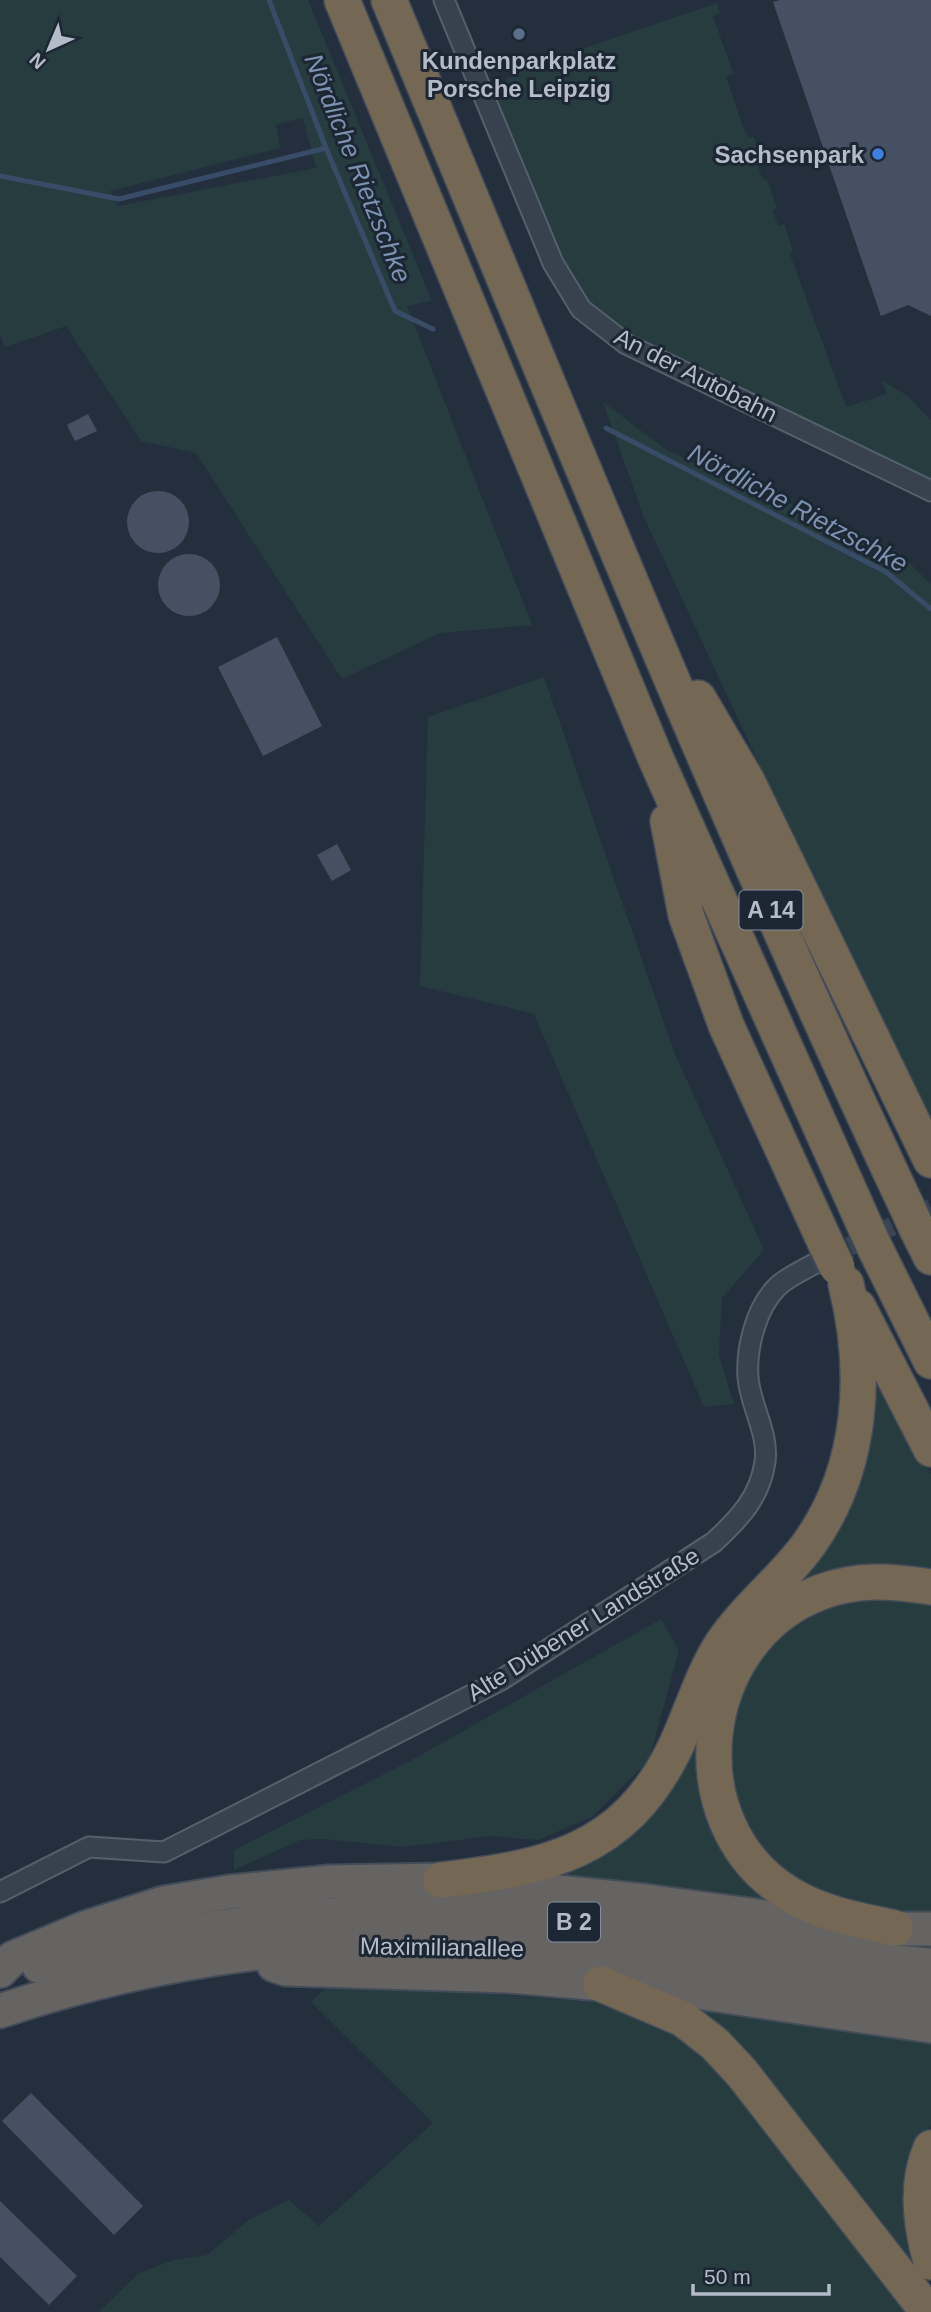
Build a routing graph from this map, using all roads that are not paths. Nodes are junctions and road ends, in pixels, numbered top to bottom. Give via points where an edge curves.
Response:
1 (342, 0) edge
2 (389, 0) edge
3 (444, 0) edge
4 (931, 491) edge
5 (640, 610) junction
6 (656, 759) junction
7 (931, 1160) edge
8 (918, 1231) edge
9 (832, 1264) junction
10 (931, 1361) edge
11 (931, 1449) edge
12 (931, 1587) edge
13 (441, 1880) junction
14 (0, 1892) edge
15 (895, 1928) junction
16 (931, 1929) edge
17 (241, 1955) junction
18 (931, 1965) edge
19 (0, 1971) edge
20 (0, 1978) edge
21 (601, 1983) junction
22 (931, 1995) edge
23 (0, 2011) edge
24 (931, 2026) edge
25 (931, 2148) edge
26 (931, 2262) edge
27 (928, 2312) edge

1 - 6 highway, A 14
2 - 5 highway, A 14
3 - 4 street, An der Autobahn via 553,263 581,309 626,344
5 - 7 highway via 747,781
5 - 8 highway, A 14
6 - 9 highway via 686,915 726,1025
6 - 10 highway, A 14 via 870,1237
9 - 11 highway via 882,1349
9 - 13 highway via 854,1317 858,1414 846,1468 810,1543 722,1644 674,1751 655,1782 621,1820 568,1855 533,1867
9 - 14 street, Alte Dübener Landstraße via 778,1286 759,1315 750,1346 748,1378 763,1431 765,1460 757,1491 746,1509 714,1542 501,1680 164,1852 89,1847
12 - 15 highway via 872,1580 820,1592 787,1611 758,1635 738,1662 724,1691 714,1734 712,1761 724,1813 758,1868 787,1894 824,1912
13 - 15 highway via 633,1899 855,1929
13 - 19 highway via 328,1882 164,1903 85,1928 13,1958
15 - 16 highway
17 - 21 highway via 286,1969
17 - 22 highway, Maximilianallee / B 2 via 327,1945 463,1944
17 - 23 highway, Maximilianallee / B 2 via 112,1978
18 - 20 highway, Maximilianallee / B 2 via 825,1956 597,1924 457,1913 216,1927 130,1943
21 - 24 highway via 621,1981
21 - 27 highway via 683,2020 715,2044
25 - 26 highway via 922,2179 921,2223

